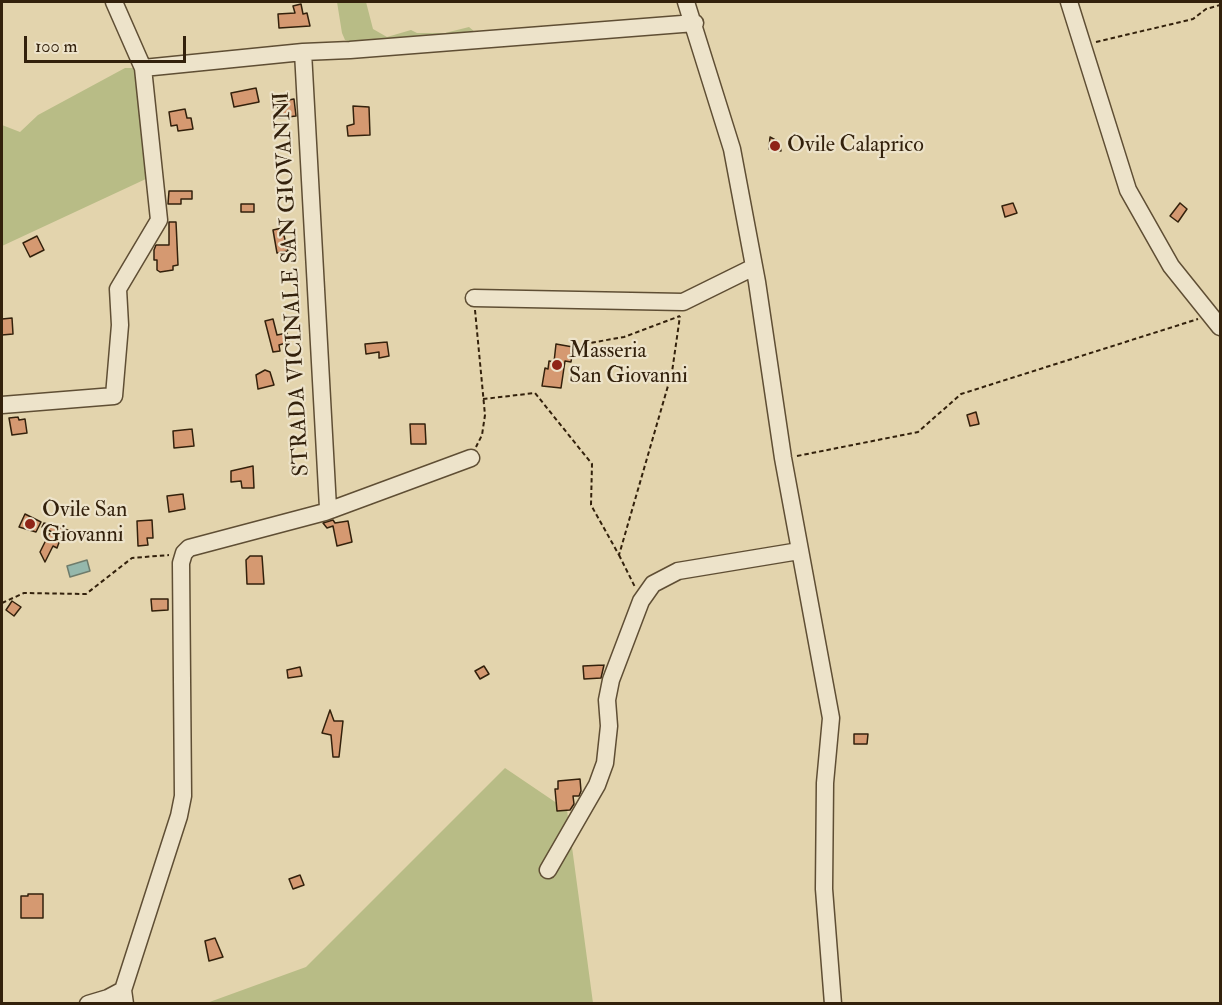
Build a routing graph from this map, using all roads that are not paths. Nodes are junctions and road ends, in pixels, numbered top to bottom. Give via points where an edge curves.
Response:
1 (114, 2) edge
2 (686, 2) edge
3 (1069, 2) edge
4 (695, 23) junction
5 (303, 52) junction
6 (143, 68) junction
7 (754, 267) junction
8 (474, 298) road end
9 (1221, 327) edge
10 (2, 405) edge
11 (471, 458) road end
12 (325, 512) junction
13 (799, 550) junction
14 (548, 870) dead end
15 (124, 997) edge
16 (88, 1004) edge
17 (833, 1004) edge

1 - 6 street
2 - 4 street
3 - 9 street via 1128,190 1171,266
4 - 5 street
4 - 7 street via 732,149
5 - 6 street
5 - 12 street, STRADA VICINALE SAN GIOVANNI via 328,508
6 - 10 street via 159,220 118,290 120,325 114,396
7 - 8 street via 683,302
7 - 13 street
11 - 12 street
12 - 15 street via 189,548 184,553 183,796
13 - 14 street via 678,571 653,584 641,601 611,680 605,763 597,785
13 - 17 street via 831,718 825,783 824,889
15 - 16 street

